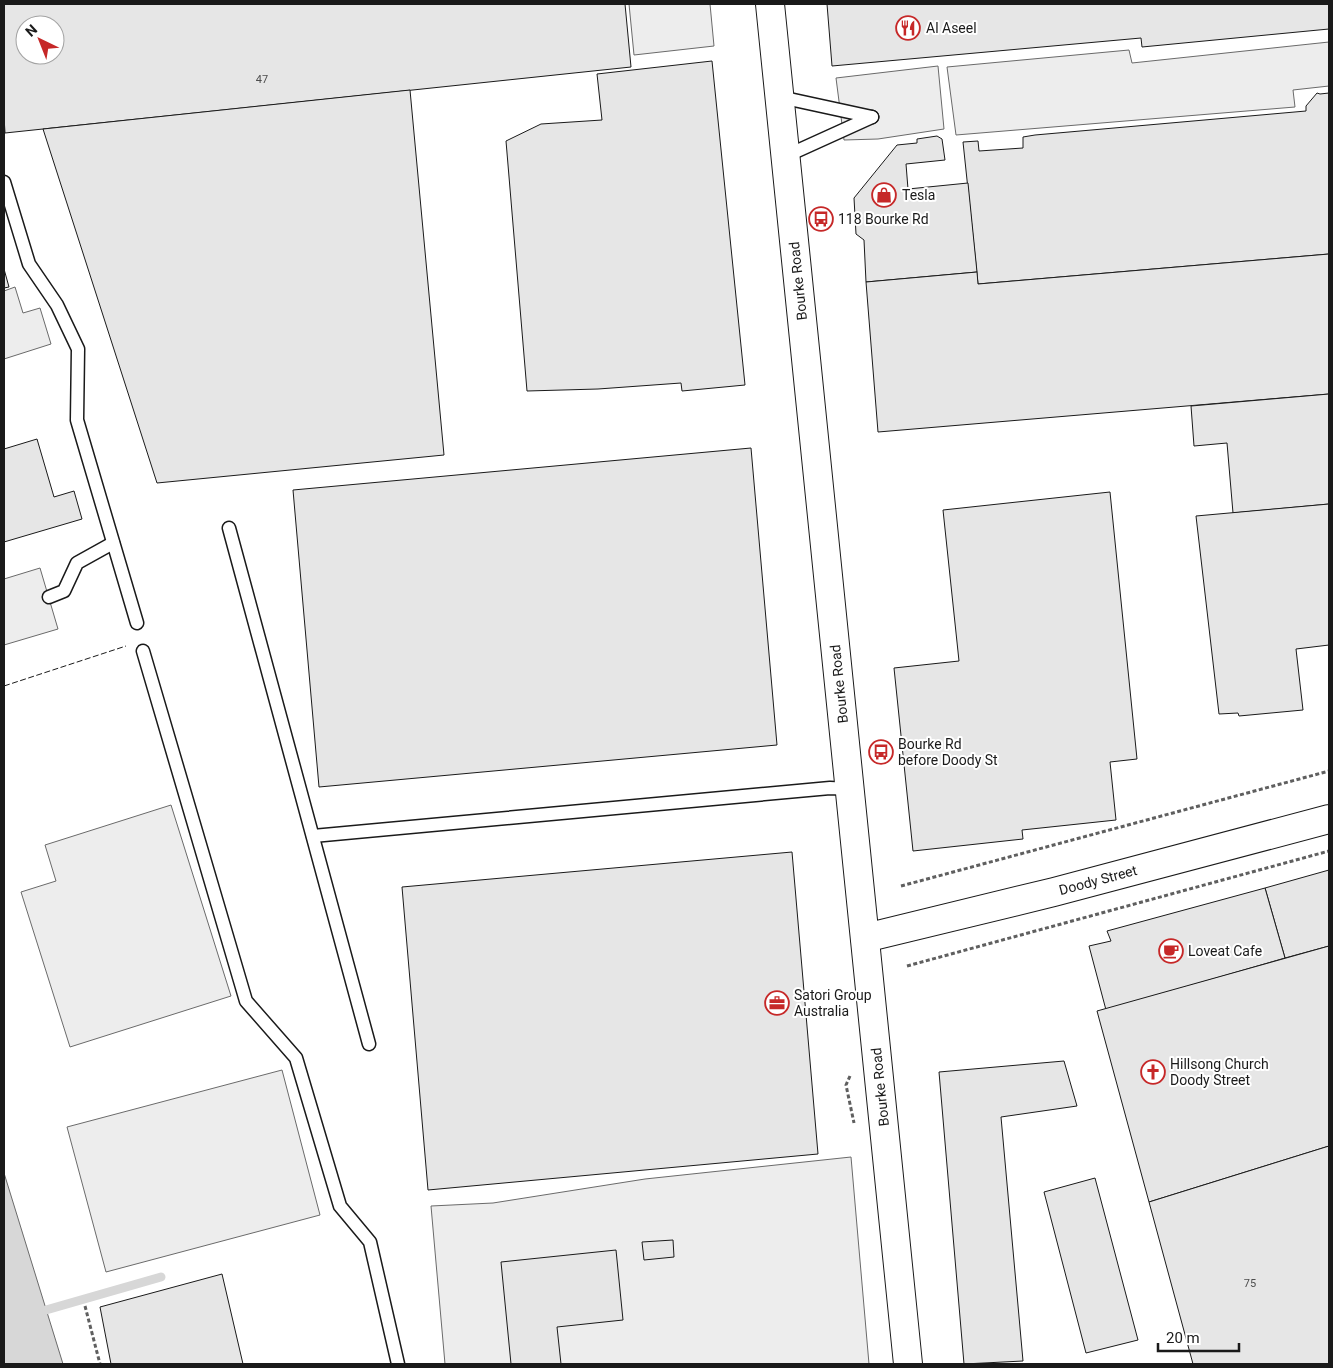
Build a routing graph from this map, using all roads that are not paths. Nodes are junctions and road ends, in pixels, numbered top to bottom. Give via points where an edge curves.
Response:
1 (770, 4) edge
2 (780, 97) junction
3 (786, 156) junction
4 (4, 182) edge
5 (230, 528) dead end
6 (113, 543) junction
7 (49, 597) dead end
8 (138, 624) dead end
9 (143, 651) dead end
10 (850, 789) junction
11 (1329, 819) edge
12 (313, 836) junction
13 (865, 938) junction
14 (369, 1044) dead end
15 (398, 1364) edge
16 (908, 1364) edge

1 - 2 street, Bourke Road
2 - 3 street, Bourke Road
2 - 3 lane via 872,117
3 - 10 street, Bourke Road
4 - 6 lane via 30,264 58,305 78,350 77,420
5 - 12 lane
6 - 7 lane via 77,563 64,591
6 - 8 lane
9 - 15 lane via 246,1001 296,1058 340,1206 370,1242
10 - 12 lane via 830,788
10 - 13 street, Bourke Road
11 - 13 street, Doody Street via 1063,890
12 - 14 lane
13 - 16 street, Bourke Road

